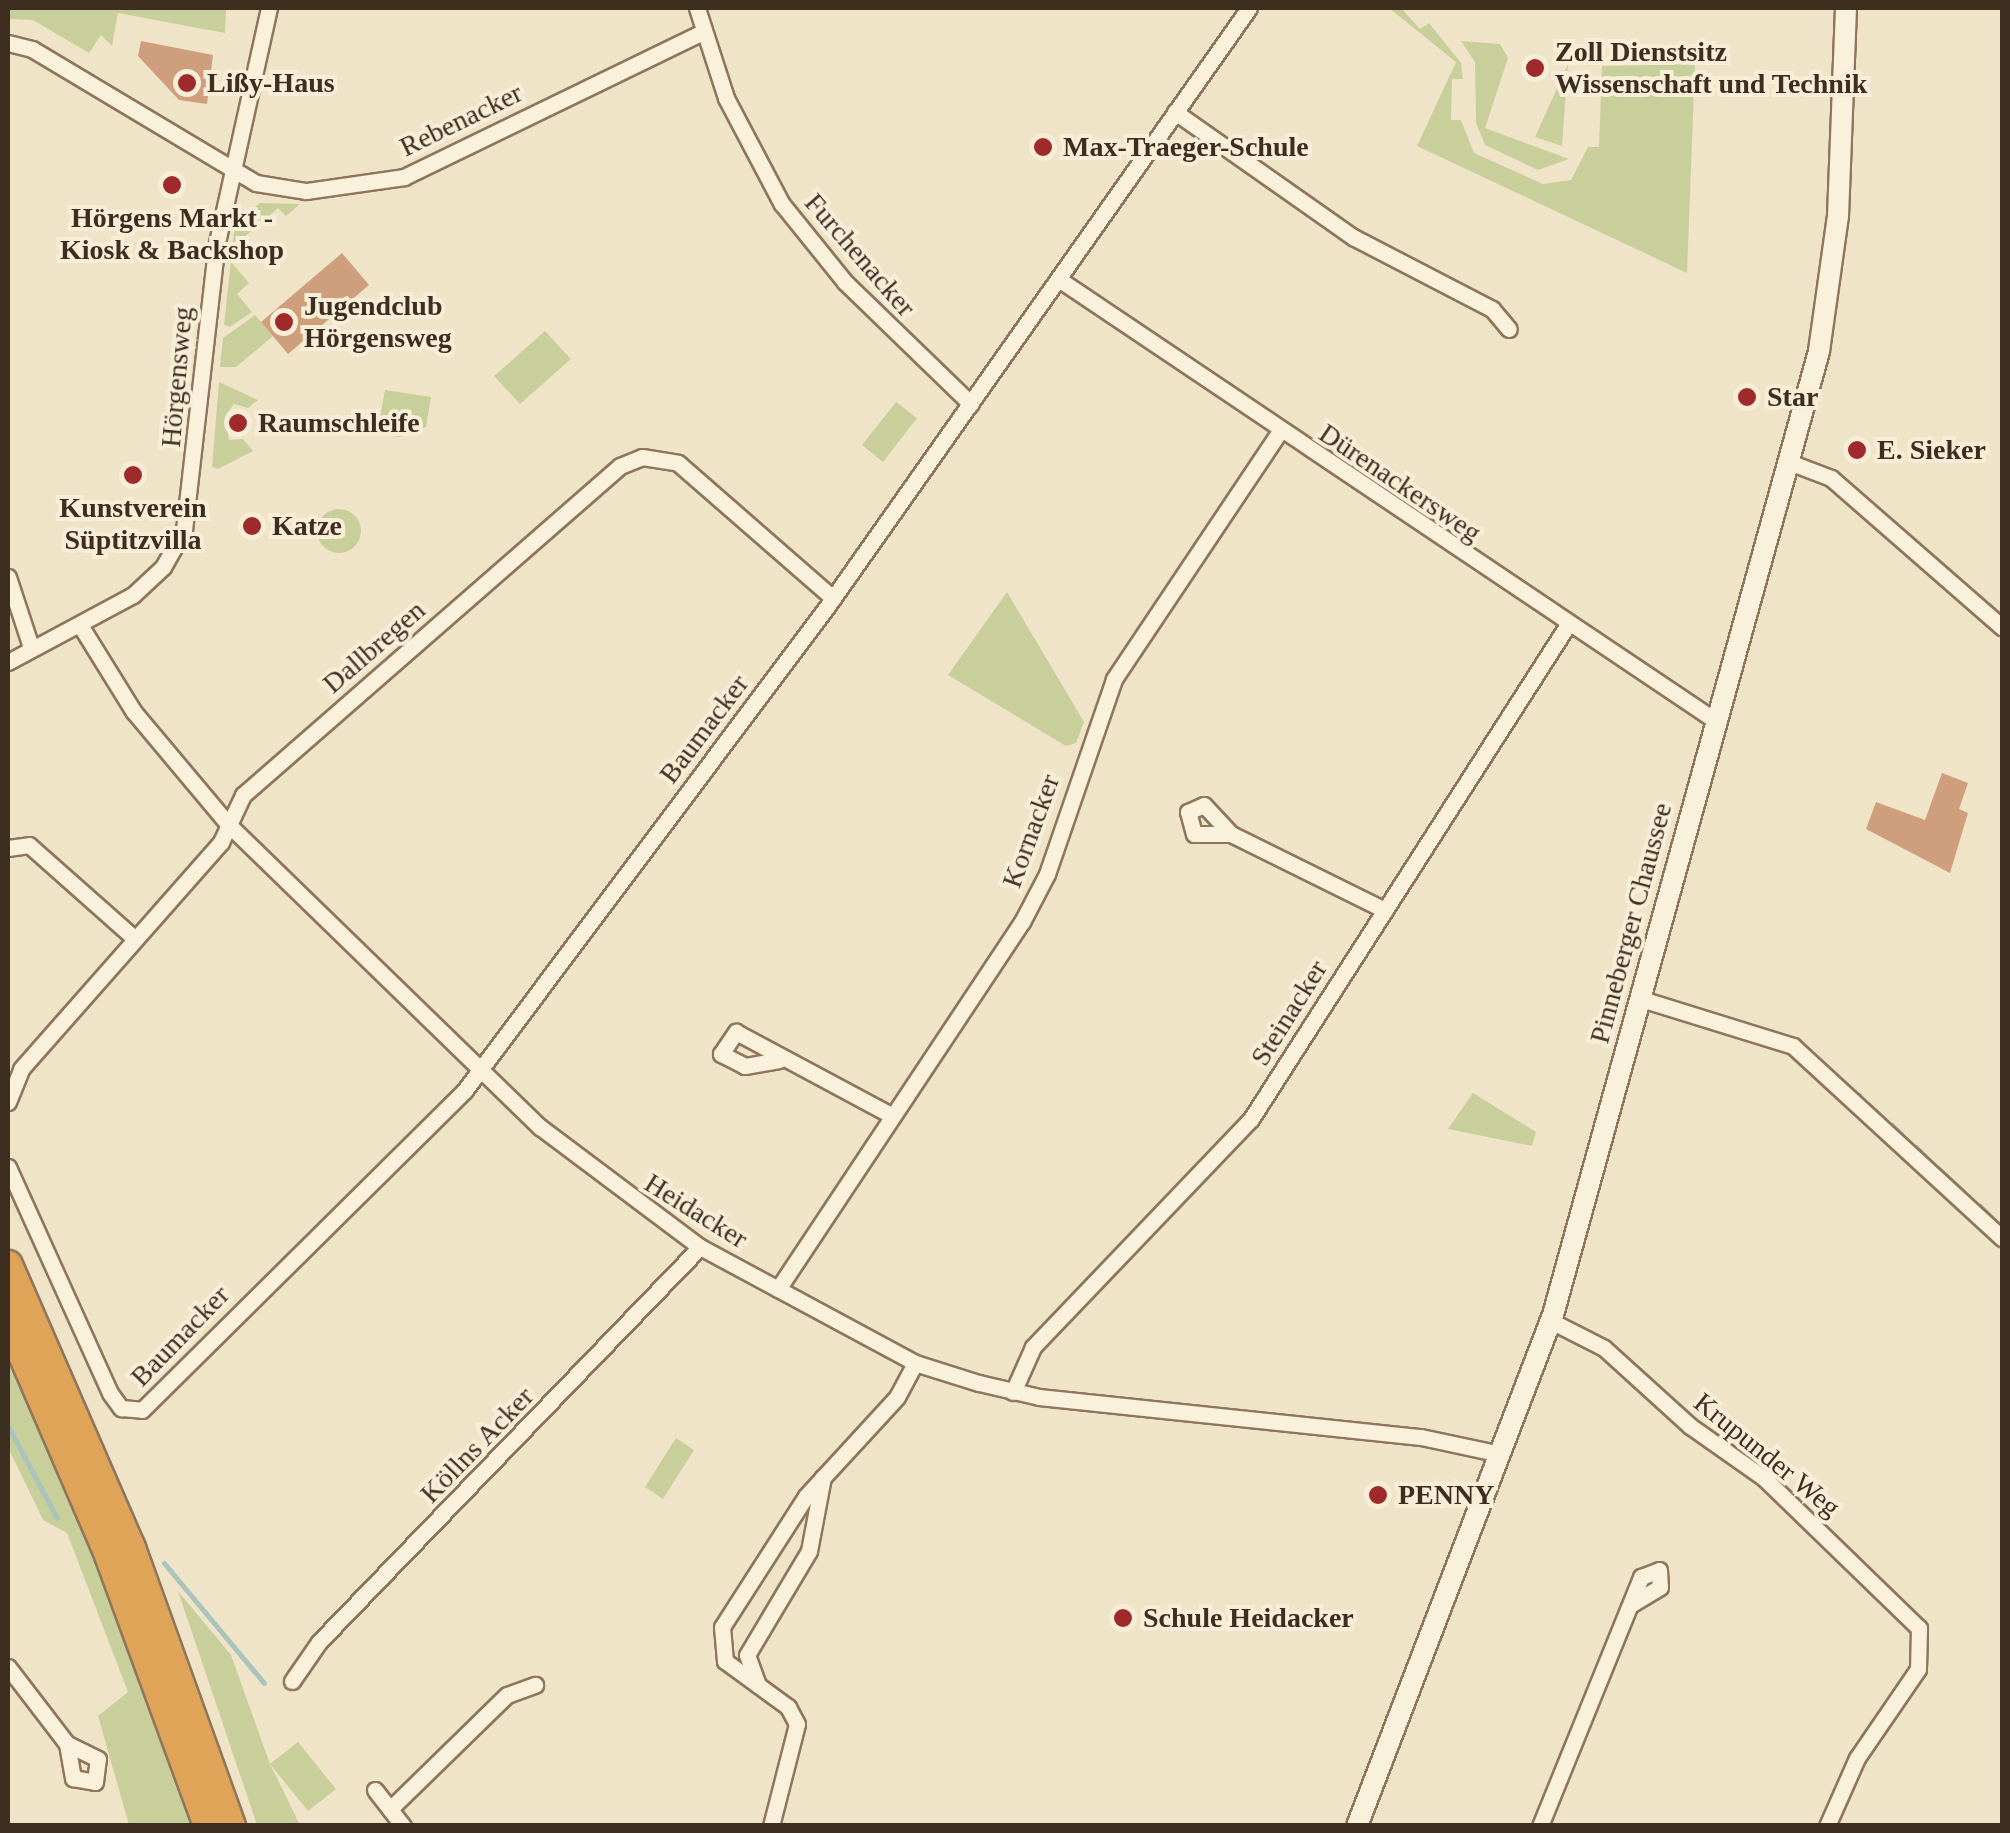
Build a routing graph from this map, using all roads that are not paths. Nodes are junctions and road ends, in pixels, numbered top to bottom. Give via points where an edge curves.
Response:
1 (268, 8) edge
2 (696, 8) edge
3 (1250, 8) edge
4 (1846, 8) edge
5 (703, 32) junction
6 (8, 43) edge
7 (1175, 112) junction
8 (230, 169) junction
9 (1060, 280) junction
10 (1508, 330) dead end
11 (970, 404) junction
12 (1280, 431) junction
13 (1788, 462) junction
14 (8, 577) edge
15 (833, 598) junction
16 (2002, 602) edge
17 (1996, 622) edge
18 (80, 625) junction
19 (1567, 626) junction
20 (31, 647) junction
21 (8, 662) edge
22 (1716, 721) junction
23 (228, 824) junction
24 (1231, 834) dead end
25 (8, 848) edge
26 (1385, 910) junction
27 (134, 938) junction
28 (1638, 998) junction
29 (779, 1060) dead end
30 (479, 1069) junction
31 (14, 1071) edge
32 (8, 1102) edge
33 (891, 1116) junction
34 (8, 1167) edge
35 (2002, 1238) edge
36 (700, 1247) junction
37 (8, 1266) edge
38 (778, 1289) junction
39 (8, 1320) edge
40 (1551, 1321) junction
41 (915, 1363) junction
42 (1013, 1392) junction
43 (1501, 1454) junction
44 (823, 1477) junction
45 (1632, 1604) dead end
46 (8, 1667) edge
47 (292, 1681) dead end
48 (535, 1685) dead end
49 (758, 1686) junction
50 (67, 1744) dead end
51 (375, 1790) dead end
52 (390, 1809) junction
53 (208, 1826) edge
54 (231, 1826) edge
55 (403, 1826) edge
56 (771, 1826) edge
57 (1357, 1826) edge
58 (1540, 1826) edge
59 (1826, 1826) edge

1 - 8 street, Hörgensweg
2 - 5 street, Furchenacker
3 - 7 street, Baumacker
4 - 13 main road, Pinneberger Chaussee via 1837,228 1818,351
5 - 8 street, Rebenacker via 379,184 306,191 256,183
5 - 11 street, Furchenacker via 739,128 782,204 845,282
6 - 8 street, Rebenacker via 32,49
7 - 9 street, Baumacker
7 - 10 street via 1354,237 1492,309
8 - 18 street, Hörgensweg via 184,530 148,584
9 - 11 street, Baumacker
9 - 12 street, Dürenackersweg
11 - 15 street, Baumacker
12 - 19 street, Dürenackersweg
12 - 33 street, Kornacker via 1137,636 1096,720 1038,894
13 - 17 street via 1831,478
13 - 22 main road, Pinneberger Chaussee
14 - 20 street
15 - 23 street, Dallbregen via 689,471 654,457 620,466 243,795
15 - 30 street, Baumacker
16 - 17 street
18 - 20 street, Hörgensweg
18 - 23 street, Heidacker via 134,712
19 - 22 street, Dürenackersweg
19 - 26 street, Steinacker
20 - 21 street, Hörgensweg
22 - 28 main road, Pinneberger Chaussee
23 - 27 street, Dallbregen via 221,842
23 - 30 street, Heidacker
24 - 26 street
25 - 27 street via 29,845
26 - 42 street, Steinacker via 1252,1120 1033,1347
27 - 31 street, Dallbregen
28 - 35 street via 1792,1046
28 - 40 main road, Pinneberger Chaussee
29 - 33 street
30 - 34 street, Baumacker via 298,1263 250,1299 150,1405 128,1412 110,1392
30 - 36 street, Heidacker via 582,1164
31 - 32 street, Dallbregen
33 - 38 street, Kornacker
36 - 38 street, Heidacker
36 - 47 street, Köllns Acker via 319,1642
37 - 54 highway via 131,1548
38 - 41 street, Heidacker
39 - 53 highway via 109,1555
40 - 43 main road, Pinneberger Chaussee
40 - 59 street, Krupunder Weg via 1604,1348 1690,1426 1764,1478 1911,1616 1924,1654 1857,1758
41 - 42 street, Heidacker
41 - 44 street via 897,1397
42 - 43 street, Heidacker via 1421,1437
43 - 57 main road, Pinneberger Chaussee
44 - 49 street via 809,1551 749,1650
44 - 49 street via 722,1627 725,1661
45 - 58 street
46 - 50 street
48 - 52 street via 508,1695
49 - 56 street via 788,1707 798,1728
51 - 52 street
52 - 55 street

